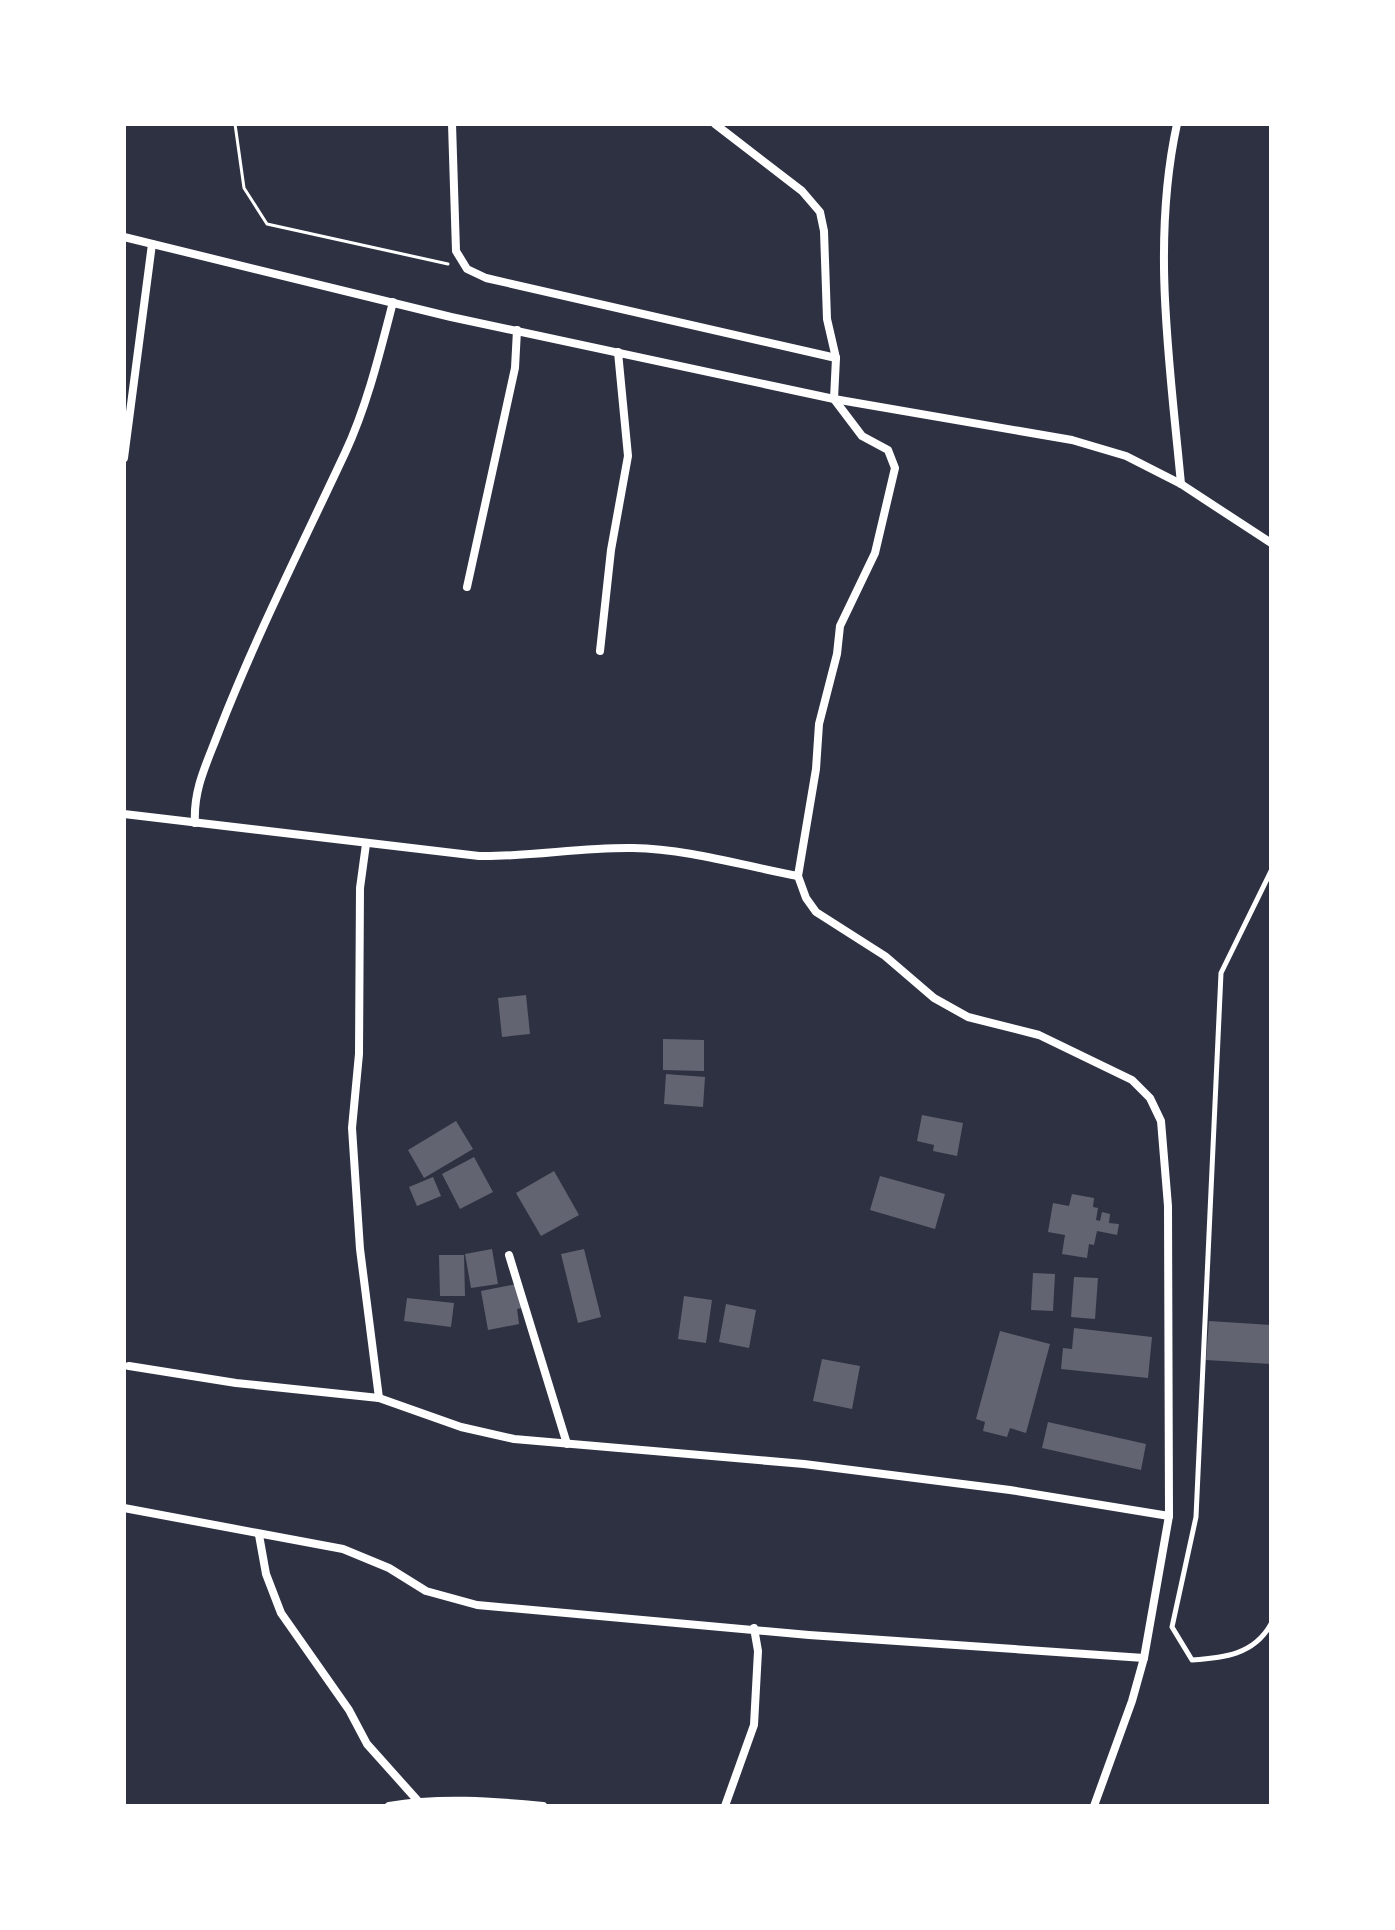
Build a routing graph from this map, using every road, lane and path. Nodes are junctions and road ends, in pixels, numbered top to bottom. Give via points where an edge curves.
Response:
1 (235, 124) edge
2 (452, 124) edge
3 (715, 124) edge
4 (1177, 124) edge
5 (124, 237) edge
6 (152, 244) junction
7 (467, 269) junction
8 (393, 302) junction
9 (517, 330) junction
10 (618, 352) junction
11 (836, 358) junction
12 (834, 399) junction
13 (124, 458) edge
14 (1181, 484) junction
15 (1271, 543) edge
16 (467, 587) dead end
17 (600, 651) dead end
18 (124, 814) edge
19 (195, 823) junction
20 (366, 844) junction
21 (1271, 871) edge
22 (798, 876) junction
23 (509, 1255) dead end
24 (129, 1366) dead end
25 (379, 1398) junction
26 (567, 1444) junction
27 (124, 1508) edge
28 (1169, 1516) junction
29 (259, 1535) junction
30 (1271, 1624) edge
31 (754, 1628) junction
32 (1144, 1658) junction
33 (418, 1803) edge
34 (389, 1806) edge
35 (543, 1806) edge
36 (725, 1806) edge
37 (1094, 1806) edge

1 - 7 path via 244,188 267,224
2 - 7 street via 456,251
3 - 11 street via 802,191 820,212 827,319
4 - 14 street via 1167,171 1163,279
5 - 6 street
6 - 8 street
6 - 13 street
7 - 11 street via 486,278
8 - 9 street
8 - 19 street via 346,451 250,653 205,766 194,796
9 - 10 street
9 - 16 street via 515,368
10 - 12 street
10 - 17 street via 628,456
11 - 12 street
12 - 14 street via 1072,440 1126,456
12 - 22 street via 862,436 888,450 895,468 875,553 840,626 819,724
14 - 15 street
18 - 19 street
19 - 20 street
20 - 22 street via 516,857 633,848
20 - 25 street via 352,1128 360,1249
21 - 30 lane via 1221,973 1196,1517 1172,1627 1192,1660 1230,1658 1266,1634
22 - 28 street via 816,912 885,956 934,998 968,1017 1039,1035 1132,1080 1150,1098 1161,1121 1168,1206
23 - 26 street
24 - 25 street
25 - 26 street via 461,1427
26 - 28 street via 804,1464
27 - 29 street
28 - 32 street
29 - 31 street via 343,1549 426,1591 461,1602
29 - 33 street via 281,1613 367,1744
31 - 32 street
31 - 36 street via 754,1725
32 - 37 street
33 - 34 street
33 - 35 street via 465,1800

